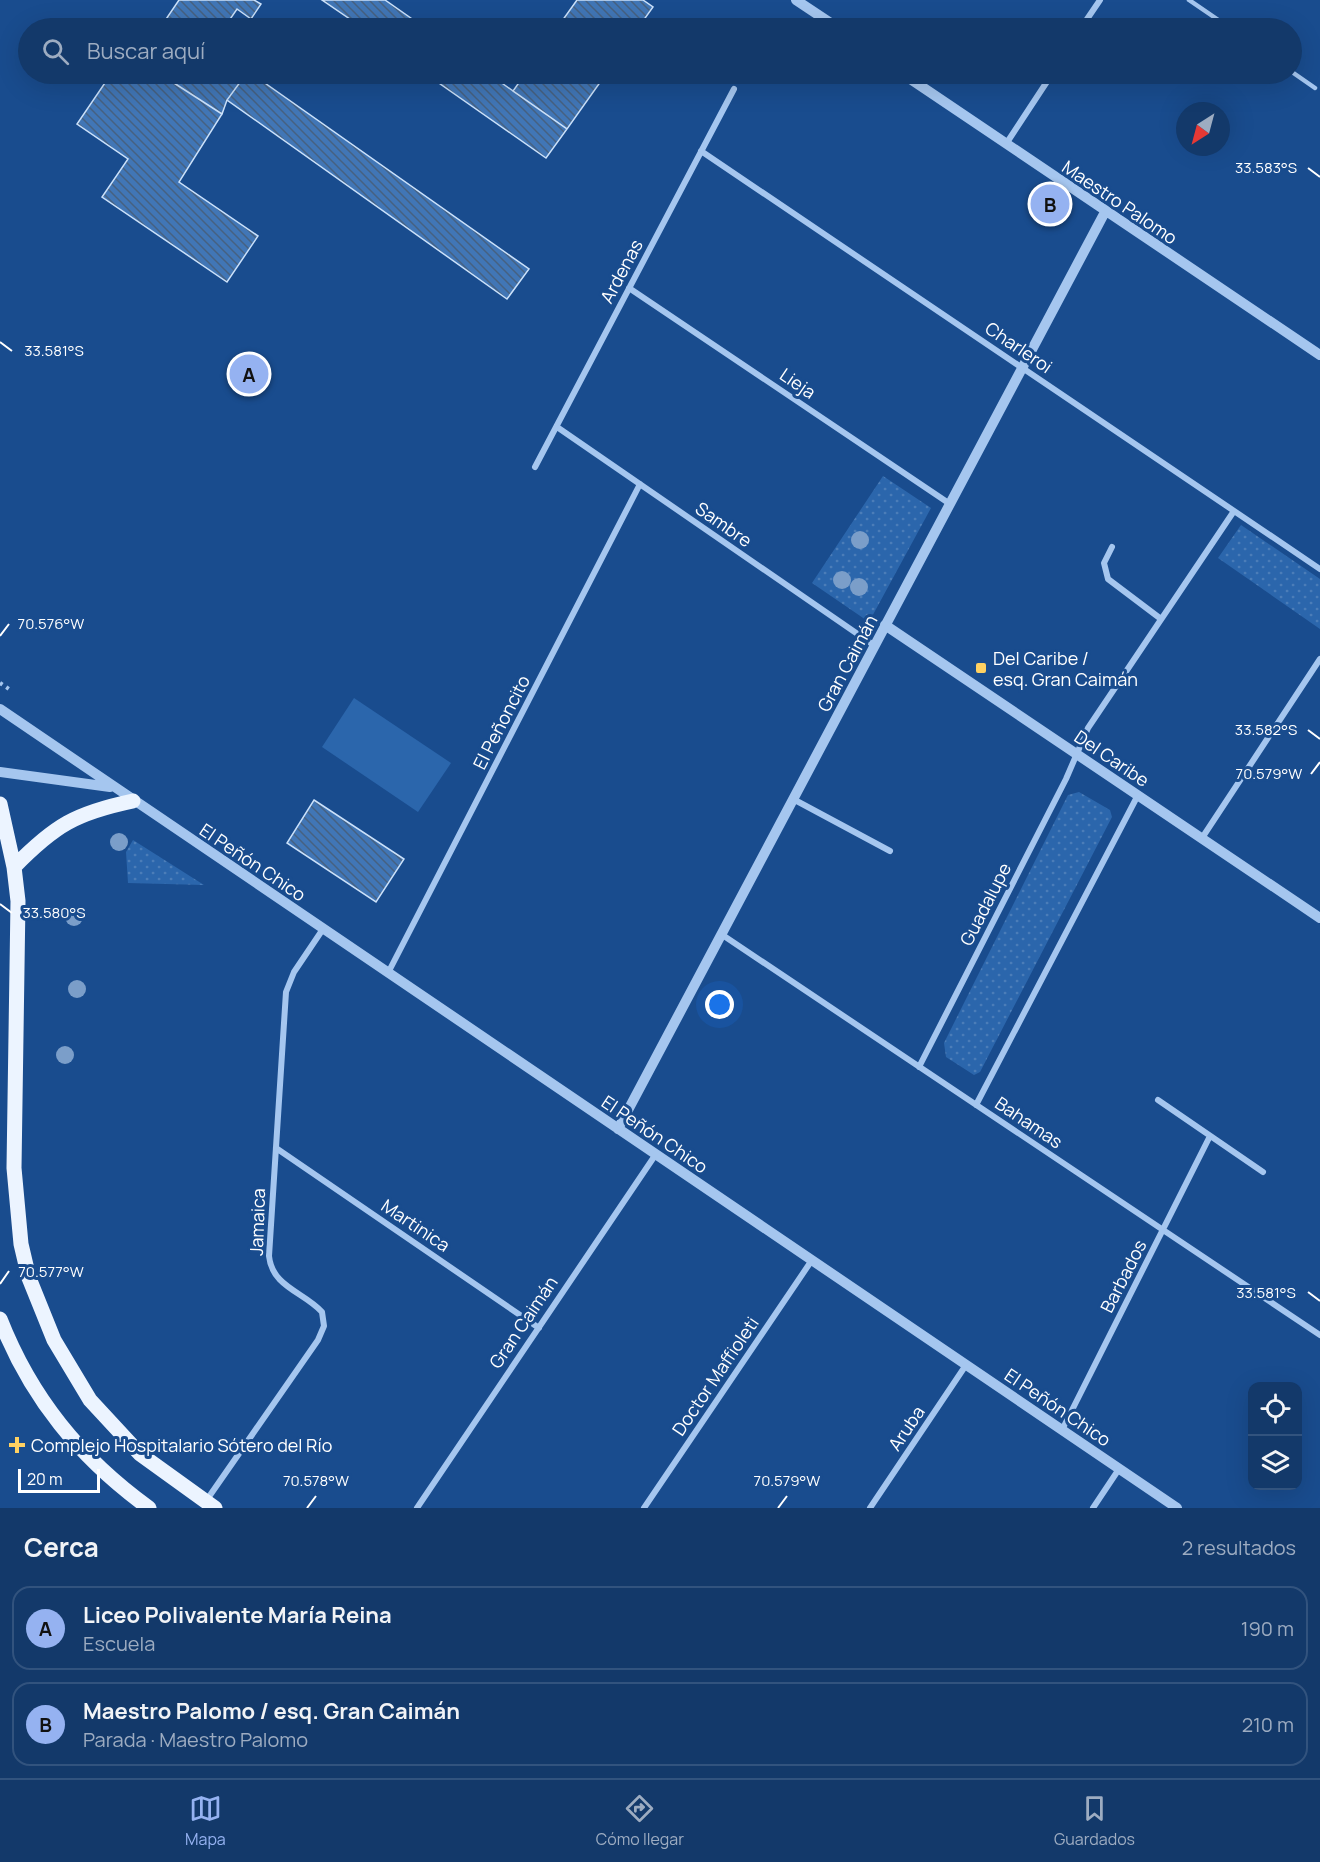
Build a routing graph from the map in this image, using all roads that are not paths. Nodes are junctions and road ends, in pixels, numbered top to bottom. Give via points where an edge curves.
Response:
1 (796, 0) edge
2 (1100, 0) edge
3 (1189, 0) edge
4 (823, 18) edge
5 (1088, 18) edge
6 (1215, 18) edge
7 (1302, 79) edge
8 (918, 84) edge
9 (1045, 84) edge
10 (1315, 88) dead end
11 (734, 89) dead end
12 (1006, 144) junction
13 (701, 151) junction
14 (1105, 212) junction
15 (629, 288) junction
16 (1320, 355) edge
17 (1023, 368) junction
18 (557, 427) junction
19 (536, 467) dead end
20 (640, 484) junction
21 (950, 504) junction
22 (1234, 511) junction
23 (1112, 547) dead end
24 (1320, 569) edge
25 (1161, 619) junction
26 (885, 625) junction
27 (874, 646) junction
28 (1320, 659) edge
29 (0, 709) edge
30 (1077, 754) junction
31 (0, 772) edge
32 (115, 788) junction
33 (1138, 795) junction
34 (793, 799) junction
35 (133, 801) junction
36 (0, 804) edge
37 (1202, 838) junction
38 (890, 851) dead end
39 (14, 867) junction
40 (1320, 918) edge
41 (323, 929) junction
42 (721, 934) junction
43 (388, 973) junction
44 (919, 1067) junction
45 (1158, 1100) dead end
46 (976, 1105) junction
47 (618, 1129) junction
48 (1210, 1136) junction
49 (276, 1148) junction
50 (656, 1154) junction
51 (1263, 1172) dead end
52 (1163, 1230) junction
53 (812, 1260) junction
54 (0, 1319) edge
55 (539, 1328) junction
56 (1320, 1335) edge
57 (966, 1365) junction
58 (1062, 1430) junction
59 (1119, 1469) junction
60 (210, 1505) edge
61 (149, 1508) edge
62 (417, 1508) edge
63 (644, 1508) edge
64 (870, 1508) edge
65 (1093, 1508) edge
66 (1177, 1508) edge

1 - 4 street
2 - 5 street
3 - 6 lane
7 - 10 lane
8 - 12 street, Maestro Palomo
9 - 12 street
11 - 13 street, Ardenas
12 - 14 street, Maestro Palomo
13 - 15 street, Ardenas
13 - 17 street, Charleroi
14 - 16 street, Maestro Palomo
14 - 17 street, Gran Caimán
15 - 18 street, Ardenas
15 - 21 street, Lieja
17 - 21 street, Gran Caimán
17 - 22 street, Charleroi
18 - 19 street, Ardenas
18 - 20 street, Sambre
20 - 27 street, Sambre
20 - 43 street, El Peñoncito
21 - 26 street, Gran Caimán
22 - 24 street, Charleroi
22 - 25 street, Guadalupe
23 - 25 street via 1104,563 1108,579
25 - 30 street, Guadalupe via 1088,728
26 - 27 street, Gran Caimán
26 - 30 street, Del Caribe
27 - 34 street, Gran Caimán
28 - 37 street
29 - 32 street, El Peñón Chico
30 - 33 street, Del Caribe
30 - 44 street, Guadalupe
31 - 32 street, El Peñón Chico
32 - 35 street, El Peñón Chico
33 - 37 street, Del Caribe
33 - 46 street
34 - 38 street
34 - 42 street, Gran Caimán
35 - 39 main road via 62,824
35 - 41 street, El Peñón Chico
36 - 39 main road
37 - 40 street, Del Caribe
39 - 60 main road via 18,901 14,1168 19,1233 29,1278 54,1340 90,1400 140,1454
41 - 43 street, El Peñón Chico
41 - 49 street, Jamaica via 294,972 286,992
42 - 44 street, Bahamas
42 - 47 street, Gran Caimán
43 - 47 street, El Peñón Chico
44 - 46 street, Bahamas
45 - 48 street
46 - 52 street, Bahamas
47 - 50 street, El Peñón Chico
48 - 51 street
48 - 52 street, Barbados
49 - 55 street, Martinica
49 - 60 street, Jamaica via 270,1264 279,1280 322,1312 324,1326
50 - 53 street, El Peñón Chico
50 - 55 street, Gran Caimán
52 - 56 street, Bahamas
52 - 58 street, Barbados
53 - 57 street, El Peñón Chico
53 - 63 street, Doctor Maffioleti
54 - 61 main road via 14,1353 56,1421 97,1466
55 - 62 street, Gran Caimán
57 - 58 street, El Peñón Chico
57 - 64 street, Aruba
58 - 59 street, El Peñón Chico
59 - 65 street
59 - 66 street, El Peñón Chico

